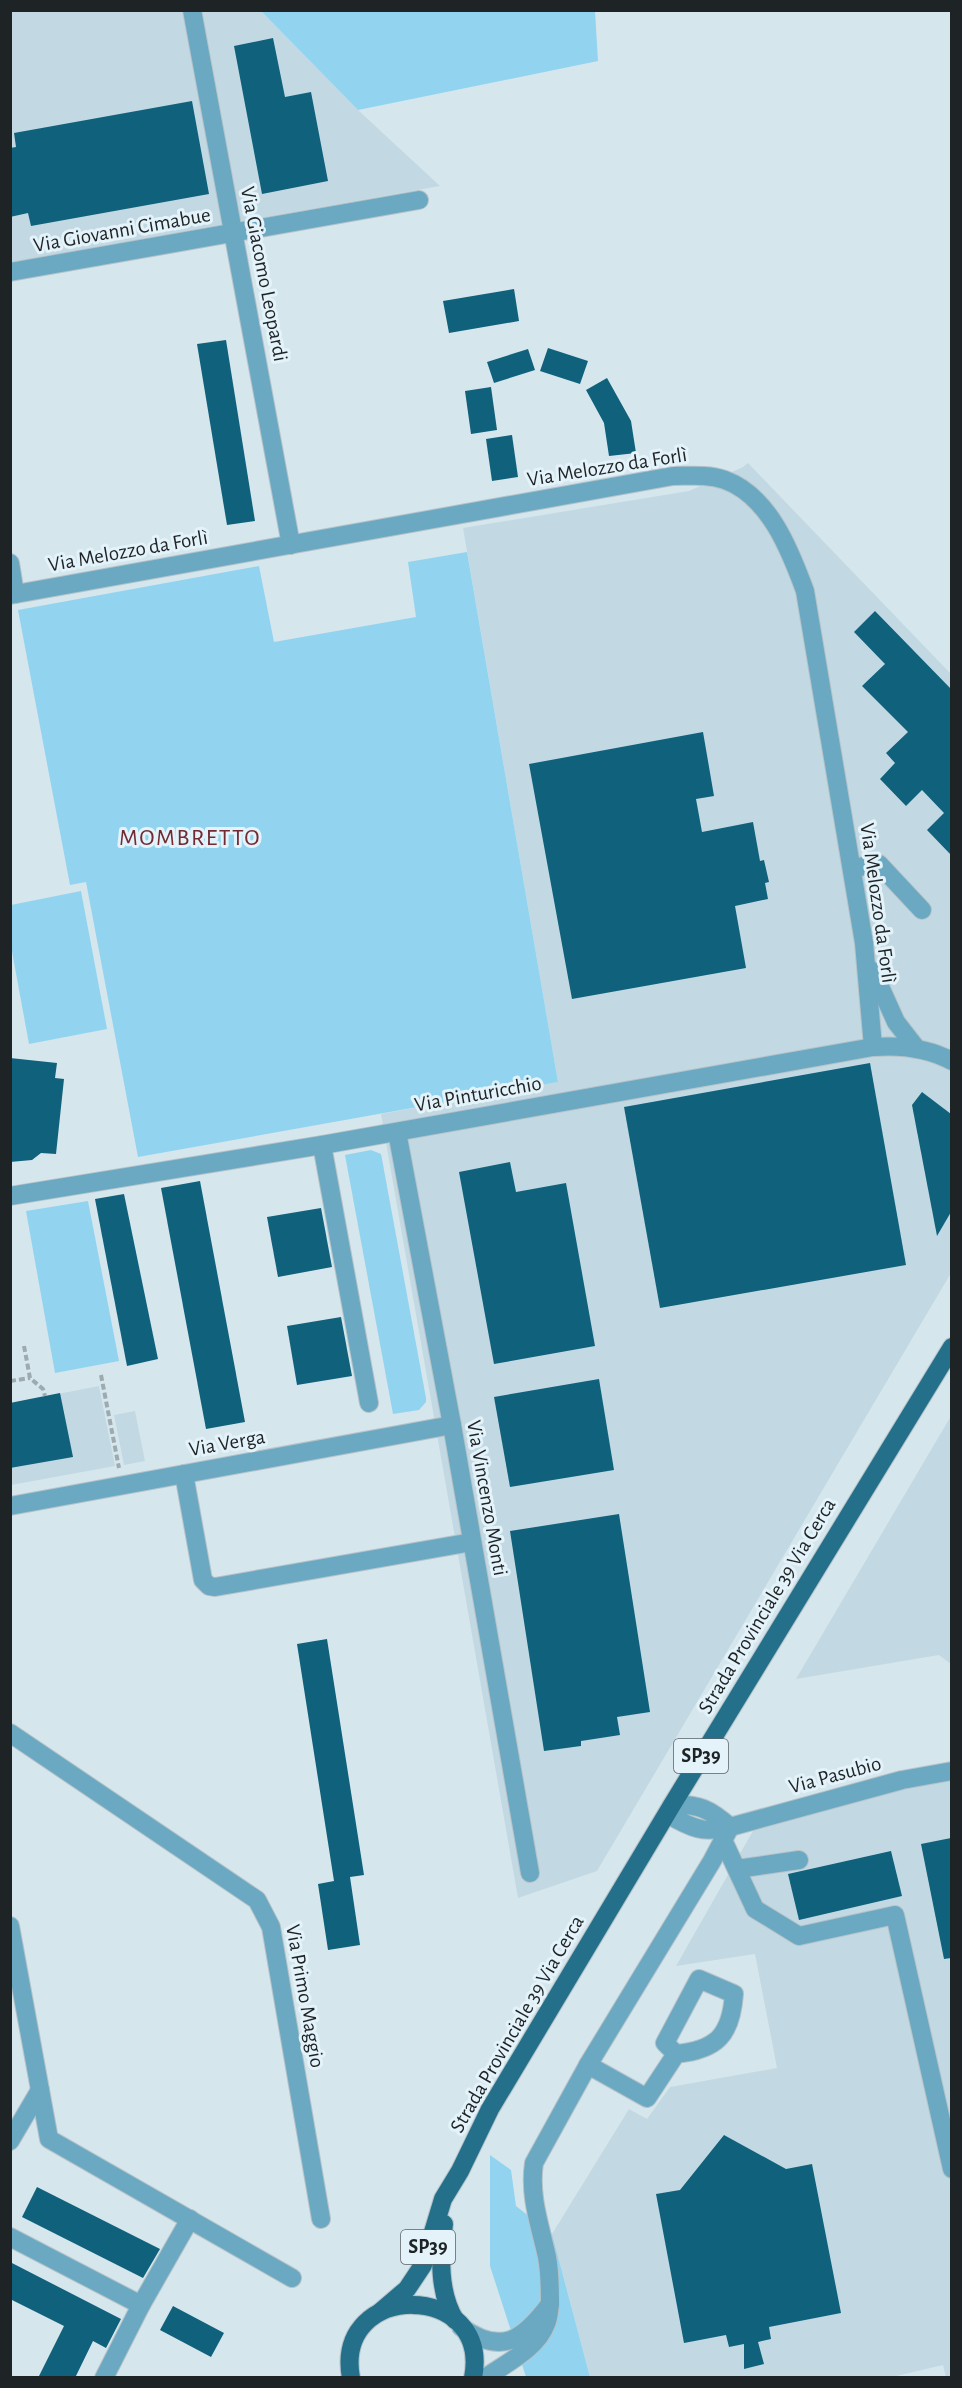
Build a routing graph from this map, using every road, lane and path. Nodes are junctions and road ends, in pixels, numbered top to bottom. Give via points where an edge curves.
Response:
1 (192, 10) edge
2 (419, 200) dead end
3 (233, 233) junction
4 (10, 272) edge
5 (291, 545) junction
6 (10, 564) edge
7 (13, 595) edge
8 (852, 868) junction
9 (922, 910) dead end
10 (864, 943) junction
11 (873, 1047) junction
12 (917, 1049) junction
13 (951, 1061) edge
14 (397, 1132) junction
15 (322, 1145) junction
16 (10, 1196) edge
17 (24, 1346) dead end
18 (951, 1347) edge
19 (101, 1375) dead end
20 (30, 1378) junction
21 (10, 1381) edge
22 (45, 1396) dead end
23 (369, 1404) dead end
24 (452, 1425) junction
25 (184, 1474) junction
26 (123, 1486) junction
27 (10, 1506) edge
28 (472, 1542) junction
29 (10, 1733) edge
30 (951, 1771) edge
31 (672, 1805) junction
32 (727, 1833) junction
33 (798, 1860) dead end
34 (737, 1869) junction
35 (530, 1872) dead end
36 (10, 1926) edge
37 (676, 2054) dead end
38 (588, 2064) junction
39 (40, 2090) junction
40 (10, 2141) edge
41 (951, 2169) edge
42 (460, 2171) junction
43 (190, 2219) junction
44 (321, 2219) dead end
45 (10, 2237) edge
46 (292, 2278) dead end
47 (550, 2304) junction
48 (141, 2305) junction
49 (380, 2312) junction
50 (458, 2324) junction
51 (350, 2375) edge
52 (104, 2378) edge
53 (473, 2378) edge
54 (485, 2378) edge

1 - 3 street, Via Giacomo Leopardi
2 - 3 street, Via Giovanni Cimabue
3 - 4 street, Via Giovanni Cimabue
3 - 5 street, Via Giacomo Leopardi
5 - 7 street, Via Melozzo da Forlì
5 - 8 street, Via Melozzo da Forlì via 673,476 704,475 726,480 751,496 773,522 792,554 805,591
6 - 7 street
8 - 9 street via 879,864
8 - 10 street, Via Melozzo da Forlì
10 - 11 street, Via Melozzo da Forlì
10 - 12 street via 876,983 896,1022
11 - 12 street, Via Pinturicchio
11 - 14 street, Via Pinturicchio
12 - 13 street, Via Pinturicchio
14 - 15 street, Via Pinturicchio
14 - 24 street, Via Vincenzo Monti
15 - 16 street, Via Pinturicchio
15 - 23 street
17 - 20 path
18 - 31 main road, Strada Provinciale 39 Via Cerca / SP39
19 - 26 path
20 - 21 path
20 - 22 path
24 - 25 street, Via Verga
24 - 28 street, Via Vincenzo Monti
25 - 26 street, Via Verga
25 - 28 street via 203,1580 209,1586
26 - 27 street, Via Verga
28 - 35 street, Via Vincenzo Monti
29 - 44 street, Via Primo Maggio via 257,1900 271,1927
30 - 32 street, Via Pasubio via 902,1780
31 - 32 street via 690,1803 715,1814
31 - 42 main road, Strada Provinciale 39 Via Cerca / SP39 via 490,2109
32 - 34 street
32 - 38 street
33 - 34 street
34 - 41 street via 756,1909 799,1936 895,1915
36 - 39 street
37 - 38 street via 647,2098
38 - 47 street via 534,2163 531,2181 547,2257
39 - 40 street
39 - 43 street via 49,2139
42 - 49 main road, Strada Provinciale 39 Via Cerca / SP39 via 443,2199 423,2265 407,2289
42 - 50 main road, Strada Provinciale 39 Via Cerca / SP39 via 444,2221 441,2245 443,2286 450,2312
43 - 46 street
43 - 48 street
45 - 48 street
47 - 50 street via 524,2334 511,2340 486,2341
47 - 54 street via 547,2323 538,2337
48 - 52 street
49 - 50 main road via 396,2305 420,2304 443,2311
49 - 51 main road, Strada Provinciale 39 Via Cerca via 358,2335
50 - 53 main road, Strada Provinciale 39 Via Cerca via 472,2348

